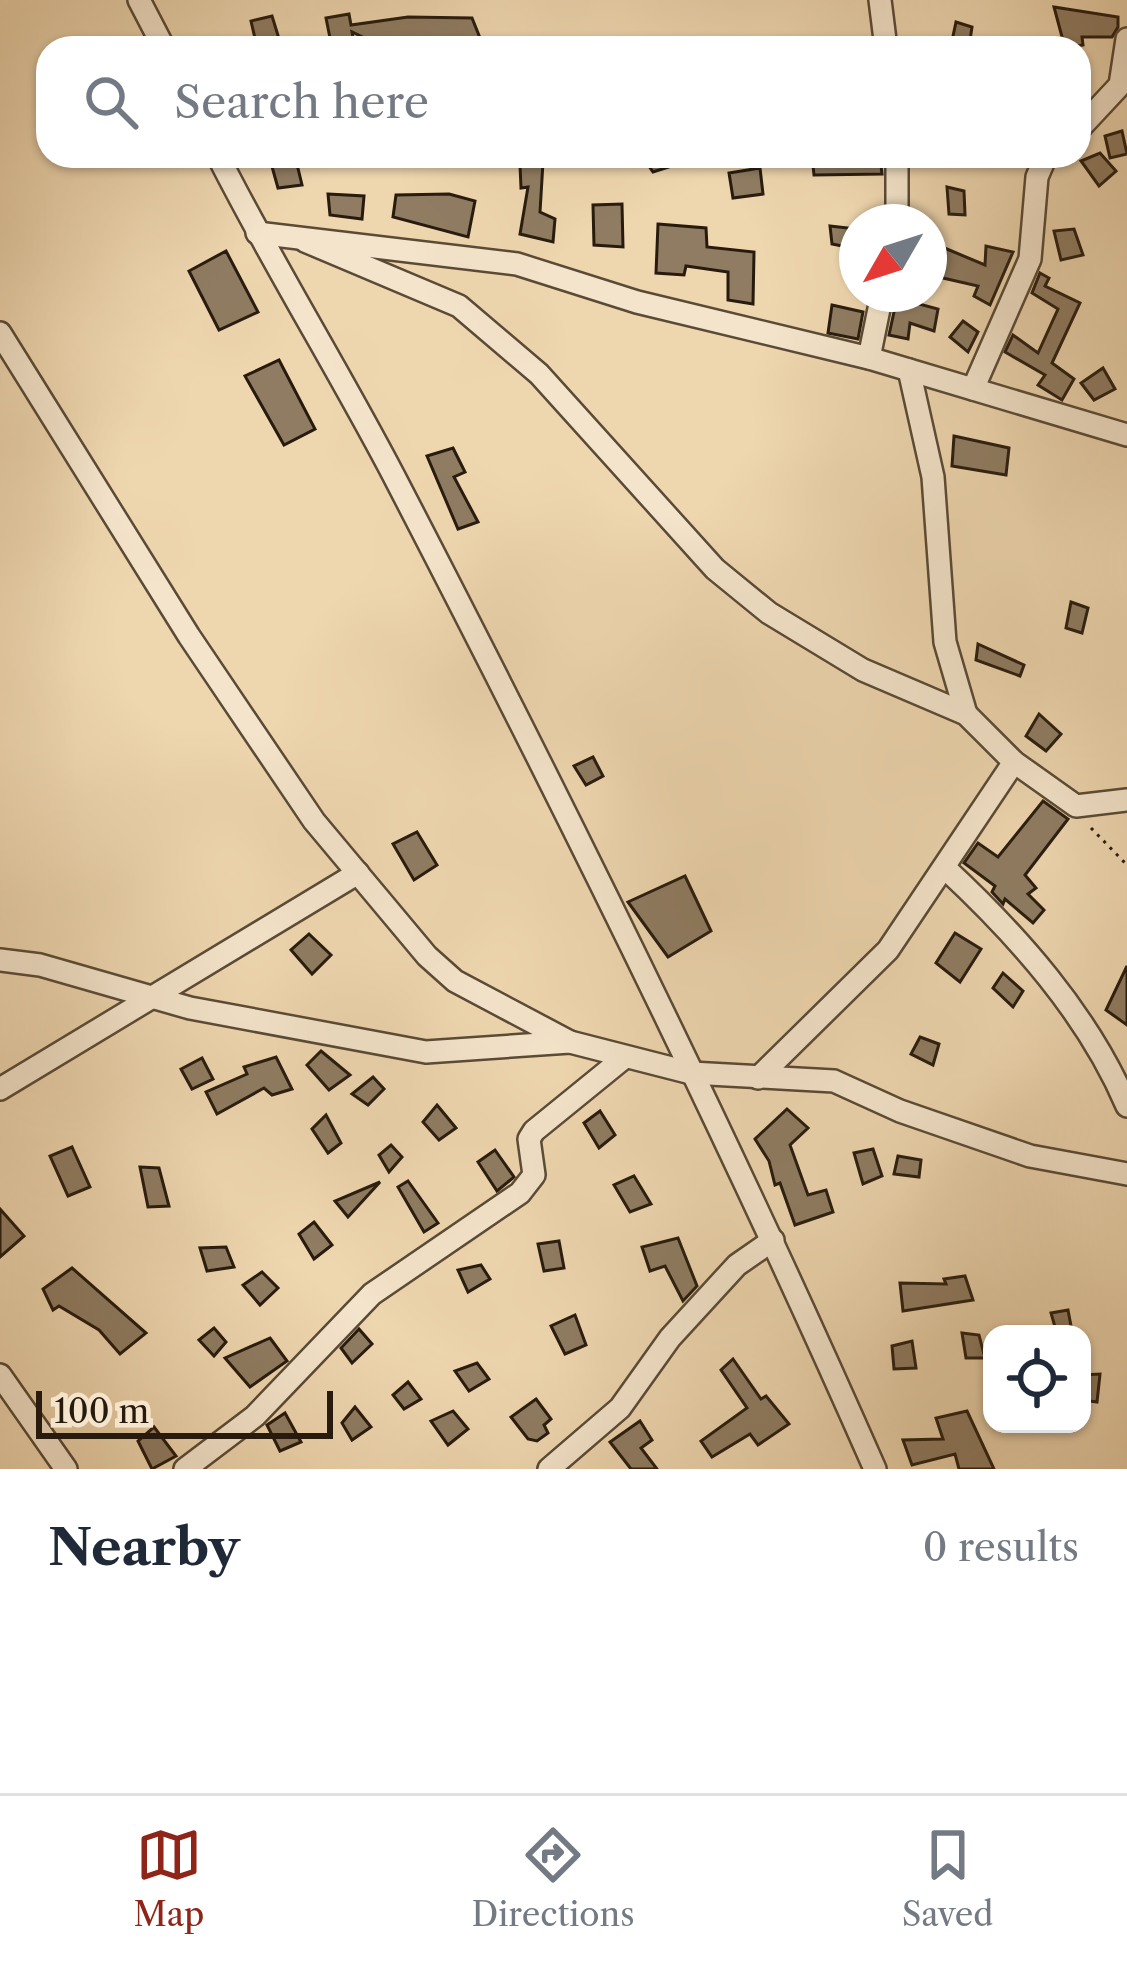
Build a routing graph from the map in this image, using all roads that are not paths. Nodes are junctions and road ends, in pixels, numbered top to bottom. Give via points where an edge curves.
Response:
1 (140, 0) edge
2 (880, 0) edge
3 (158, 36) edge
4 (884, 36) edge
5 (1127, 39) edge
6 (1091, 116) edge
7 (224, 168) edge
8 (897, 168) edge
9 (1041, 168) edge
10 (897, 204) edge
11 (257, 233) junction
12 (305, 241) junction
13 (878, 312) edge
14 (0, 333) edge
15 (868, 358) junction
16 (909, 370) junction
17 (973, 389) junction
18 (1127, 435) edge
19 (966, 715) junction
20 (1014, 762) junction
21 (1127, 800) edge
22 (945, 868) junction
23 (358, 873) junction
24 (0, 960) edge
25 (150, 997) junction
26 (570, 1042) junction
27 (625, 1057) junction
28 (691, 1073) junction
29 (758, 1078) junction
30 (0, 1089) edge
31 (1127, 1106) edge
32 (1127, 1174) edge
33 (773, 1240) junction
34 (0, 1375) edge
35 (66, 1469) edge
36 (184, 1469) edge
37 (549, 1469) edge
38 (874, 1469) edge

1 - 3 street
2 - 4 street
5 - 6 street via 1120,85
7 - 11 street
8 - 10 street
9 - 17 street via 1030,260
11 - 12 street
11 - 28 street via 395,478
12 - 15 street via 518,264
12 - 19 street via 459,306 539,374 715,568 769,613 862,670
13 - 15 street
14 - 23 street via 189,635
15 - 16 street
16 - 17 street
16 - 19 street via 933,477 945,642
17 - 18 street
19 - 20 street
20 - 21 street via 1076,806
20 - 22 street
22 - 29 street via 888,950
22 - 31 street via 999,918 1072,1011
23 - 25 street
23 - 26 street via 455,981
24 - 25 street
25 - 26 street via 426,1052
25 - 30 street
26 - 27 street
27 - 28 street
27 - 36 street via 534,1131 534,1175 520,1193 372,1294 255,1416
28 - 29 street
28 - 33 street
29 - 32 street via 834,1081 1030,1156
33 - 37 street via 737,1265 620,1408
33 - 38 street
34 - 35 street

